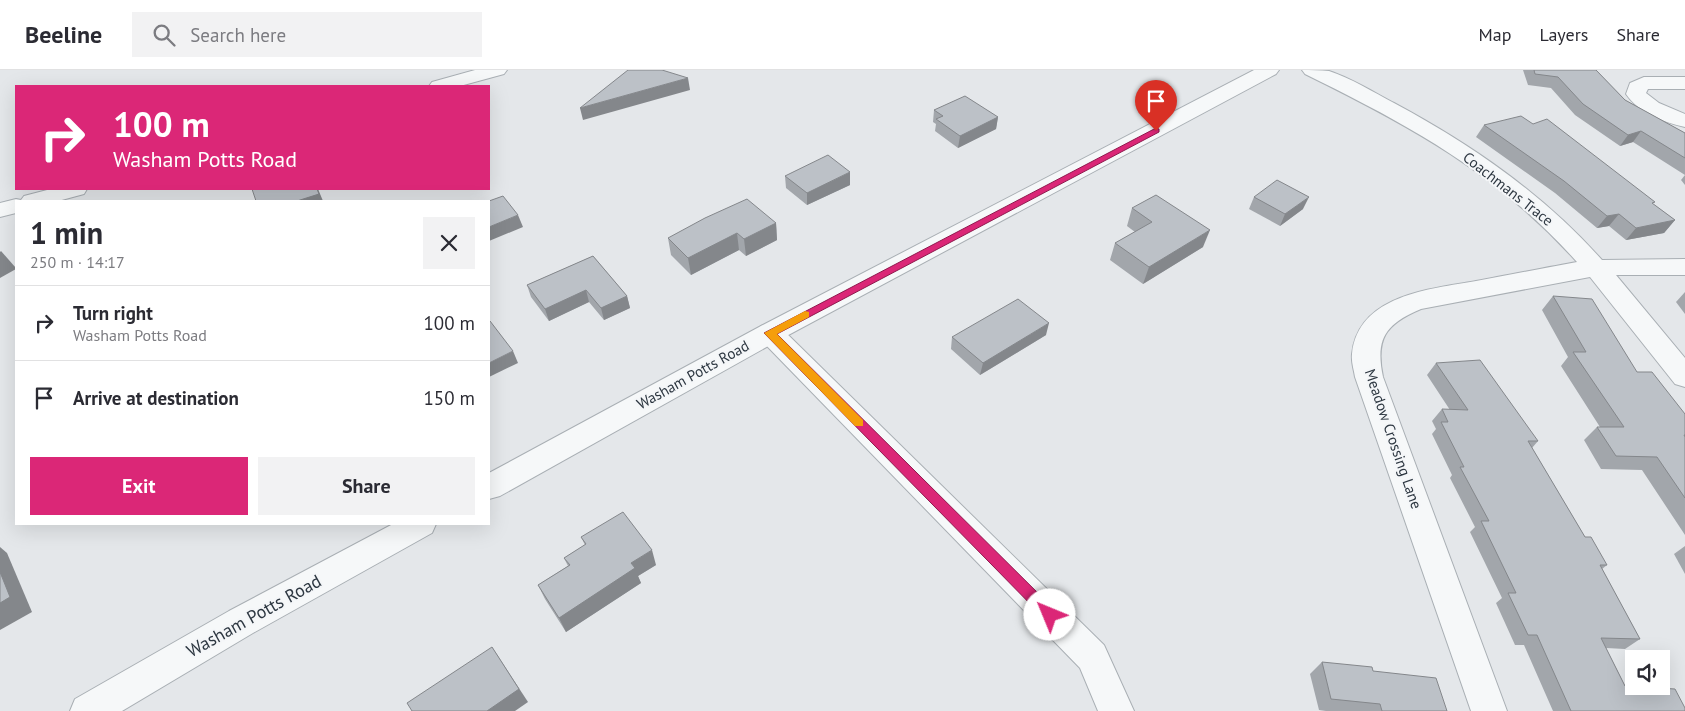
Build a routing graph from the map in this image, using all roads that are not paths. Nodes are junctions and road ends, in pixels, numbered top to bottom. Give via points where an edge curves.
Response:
1 (497, 70) edge
2 (1269, 70) edge
3 (1312, 70) edge
4 (1685, 83) edge
5 (444, 85) edge
6 (1685, 121) edge
7 (72, 190) edge
8 (36, 200) edge
9 (15, 206) edge
10 (0, 210) edge
11 (1685, 267) edge
12 (1596, 268) junction
13 (770, 333) junction
14 (1685, 377) edge
15 (490, 486) edge
16 (419, 525) edge
17 (88, 711) edge
18 (1116, 711) edge
19 (1489, 711) edge

1 - 5 street
2 - 13 street, Washam Potts Road
3 - 12 street, Coachmans Trace via 1400,115 1486,170 1551,220
4 - 6 street via 1644,83 1637,87 1636,94 1665,115
7 - 8 street
9 - 10 street
11 - 12 street, Meadow Crossing Lane
12 - 14 street, Coachmans Trace
12 - 19 street, Meadow Crossing Lane via 1416,301 1397,309 1380,323 1370,337 1366,356 1369,377
13 - 15 street, Washam Potts Road
13 - 18 street via 1092,657
16 - 17 street, Washam Potts Road via 241,622

